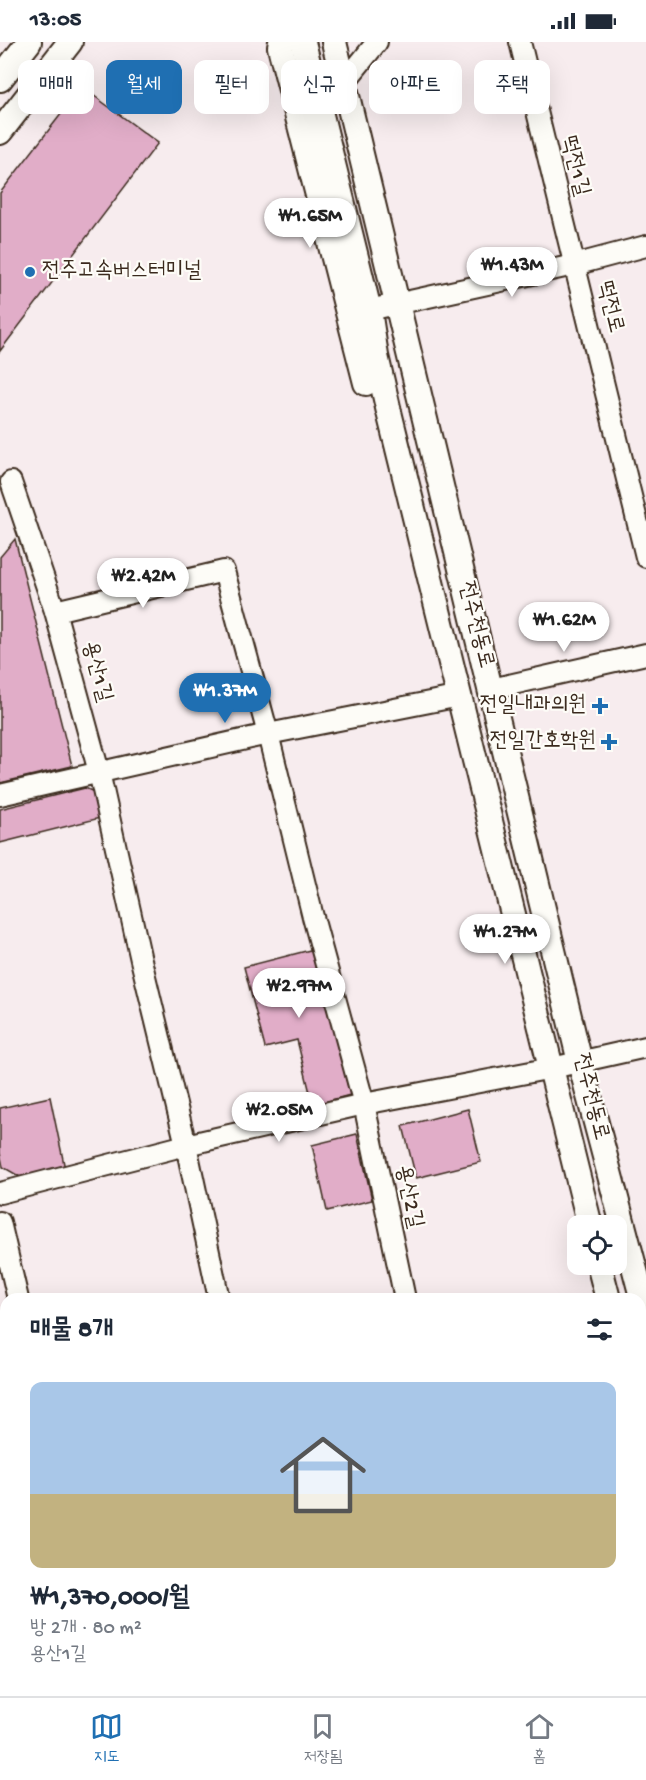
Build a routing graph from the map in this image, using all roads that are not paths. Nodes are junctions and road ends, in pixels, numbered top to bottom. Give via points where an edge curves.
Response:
1 (29, 42) edge
2 (70, 42) edge
3 (281, 42) edge
4 (303, 42) edge
5 (334, 42) edge
6 (377, 42) edge
7 (520, 42) edge
8 (338, 60) edge
9 (357, 67) edge
10 (0, 79) edge
11 (351, 114) edge
12 (0, 132) edge
13 (646, 246) edge
14 (574, 266) junction
15 (397, 304) junction
16 (369, 310) junction
17 (389, 412) junction
18 (4, 484) edge
19 (646, 557) edge
20 (55, 611) junction
21 (646, 654) edge
22 (490, 689) junction
23 (460, 696) junction
24 (268, 734) junction
25 (99, 772) junction
26 (0, 795) edge
27 (646, 1047) edge
28 (580, 1062) junction
29 (552, 1068) junction
30 (364, 1104) junction
31 (186, 1145) junction
32 (0, 1193) edge
33 (587, 1215) edge
34 (0, 1222) edge
35 (602, 1275) edge
36 (17, 1293) edge
37 (218, 1293) edge
38 (404, 1293) edge
39 (606, 1293) edge
40 (641, 1293) edge

1 - 10 street
2 - 12 street
3 - 17 street via 374,413
4 - 16 street, 전주천동로
5 - 8 street, 전주천동로
6 - 9 street
7 - 14 street, 떡전1길
11 - 15 street, 전주천동로
13 - 14 street, 떡전로
14 - 15 street, 떡전로
14 - 19 street, 떡전로
15 - 16 street, 떡전로
15 - 22 street, 전주천동로
16 - 17 street, 전주천동로
17 - 23 street, 전주천동로
18 - 20 street, 용산1길
20 - 24 street via 224,571
20 - 25 street, 용산1길
21 - 22 street
22 - 28 street, 전주천동로
23 - 24 street
23 - 29 street, 전주천동로
24 - 25 street
24 - 30 street, 용산2길
25 - 26 street
25 - 31 street, 용산1길
27 - 28 street
28 - 29 street
28 - 40 street, 전주천동로
29 - 30 street
29 - 33 street, 전주천동로
30 - 31 street
30 - 38 street, 용산2길
31 - 32 street
31 - 37 street
34 - 36 street
35 - 39 street

